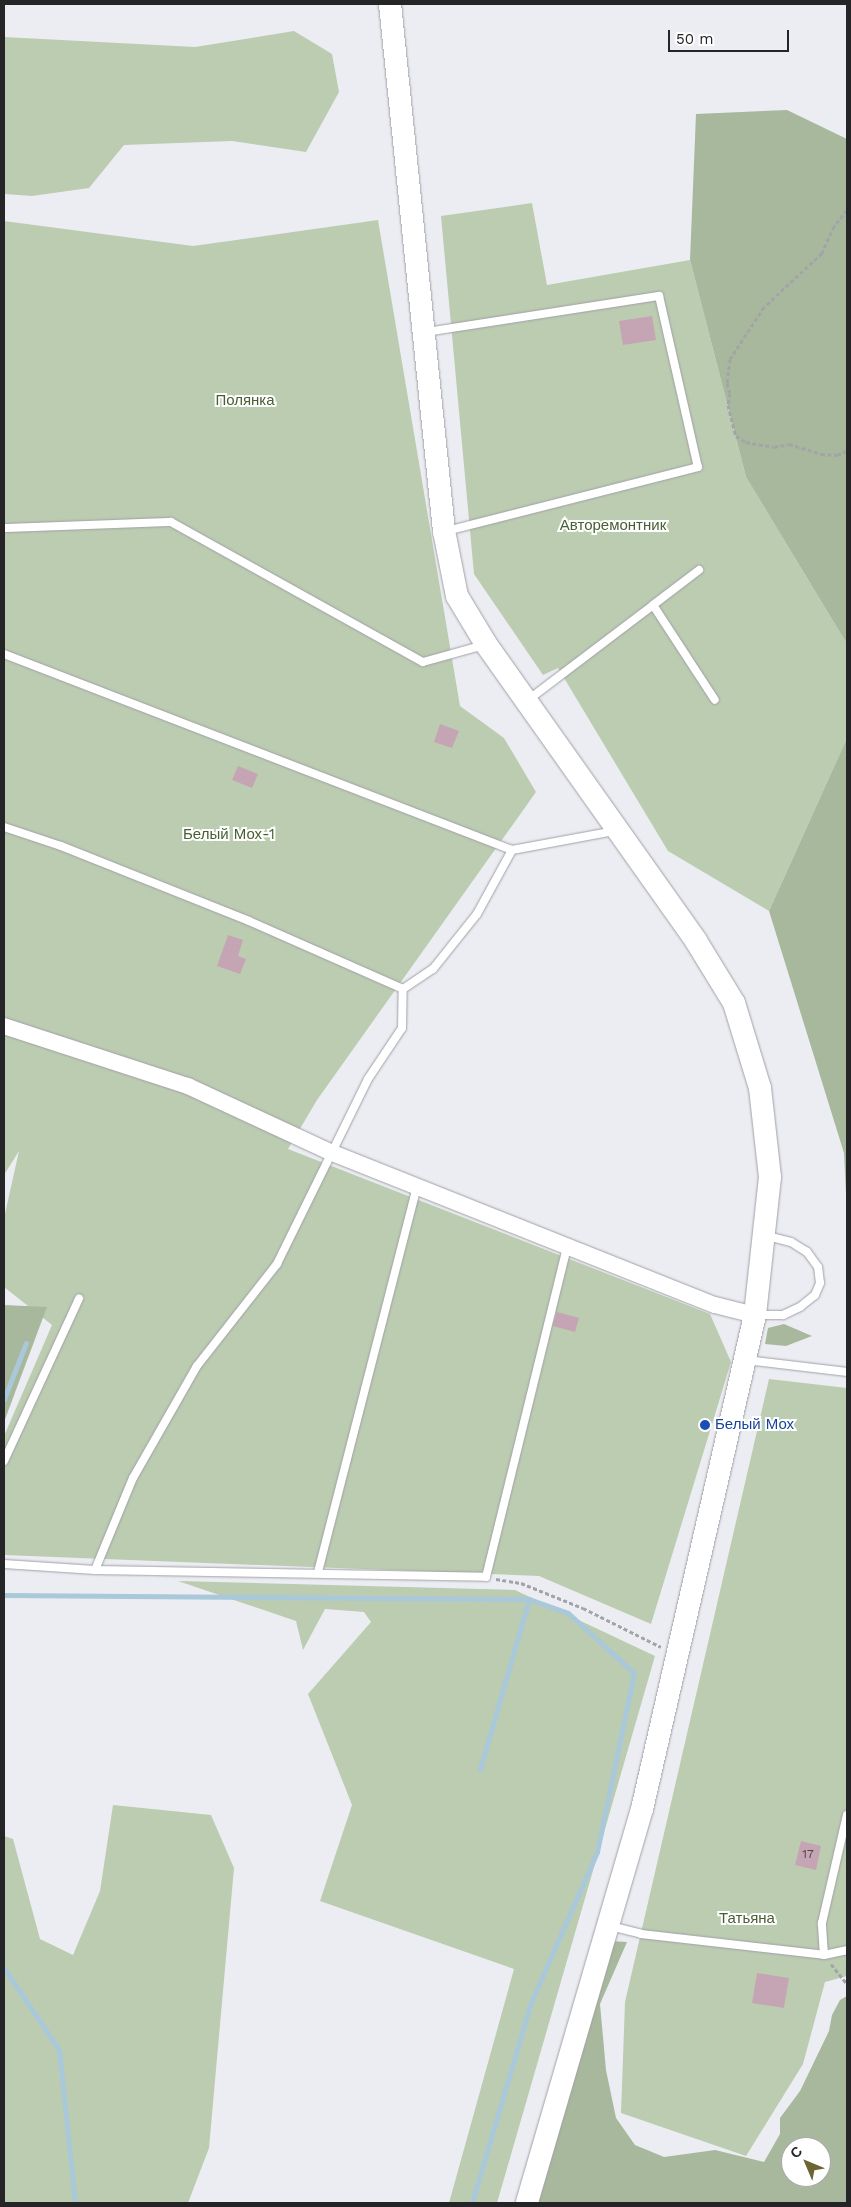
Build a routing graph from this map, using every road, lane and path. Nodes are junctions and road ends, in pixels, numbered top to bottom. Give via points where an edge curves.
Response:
1 (390, 4) edge
2 (847, 210) edge
3 (423, 332) junction
4 (847, 451) edge
5 (4, 528) edge
6 (444, 531) junction
7 (699, 570) dead end
8 (653, 605) junction
9 (486, 644) junction
10 (4, 654) edge
11 (715, 700) dead end
12 (527, 702) junction
13 (4, 827) edge
14 (617, 830) junction
15 (512, 850) junction
16 (403, 989) junction
17 (4, 1026) edge
18 (330, 1152) junction
19 (417, 1187) junction
20 (764, 1235) junction
21 (567, 1246) junction
22 (78, 1299) dead end
23 (754, 1315) junction
24 (744, 1360) junction
25 (847, 1372) edge
26 (4, 1461) edge
27 (4, 1564) edge
28 (95, 1570) junction
29 (318, 1572) junction
30 (486, 1577) junction
31 (677, 1655) junction
32 (847, 1815) edge
33 (608, 1926) junction
34 (847, 1950) edge
35 (824, 1955) junction
36 (847, 1984) edge
37 (527, 2203) edge

1 - 3 street
2 - 4 path via 834,226 822,253 764,307 730,359 727,383 730,393 728,406 736,436 746,442 774,447 789,444 821,454 837,455
3 - 6 street
3 - 6 lane via 659,296 698,467
5 - 9 lane via 171,522 423,662
6 - 9 street via 457,596
7 - 8 lane
8 - 11 lane
8 - 12 lane
9 - 12 street
10 - 15 lane
12 - 14 street
13 - 16 lane via 61,846 249,921
14 - 15 lane
14 - 20 street via 696,941 734,1003 760,1088 770,1177
15 - 16 lane via 477,914 433,969
16 - 18 lane via 402,1028 368,1079
17 - 18 street via 188,1086
18 - 19 street
18 - 28 lane via 278,1264 197,1366 133,1478
19 - 21 street
19 - 29 lane
20 - 23 street
20 - 23 lane via 791,1242 807,1252 818,1267 820,1283 815,1295 800,1307 783,1315
21 - 23 street via 715,1305
21 - 30 lane
22 - 26 lane
23 - 24 street
24 - 25 lane
24 - 31 street
27 - 28 lane
28 - 29 lane
29 - 30 lane
30 - 31 path via 521,1583 583,1608
31 - 33 street via 642,1809
32 - 35 lane via 822,1923
33 - 35 lane via 641,1934
33 - 37 street
34 - 35 lane
35 - 36 path

